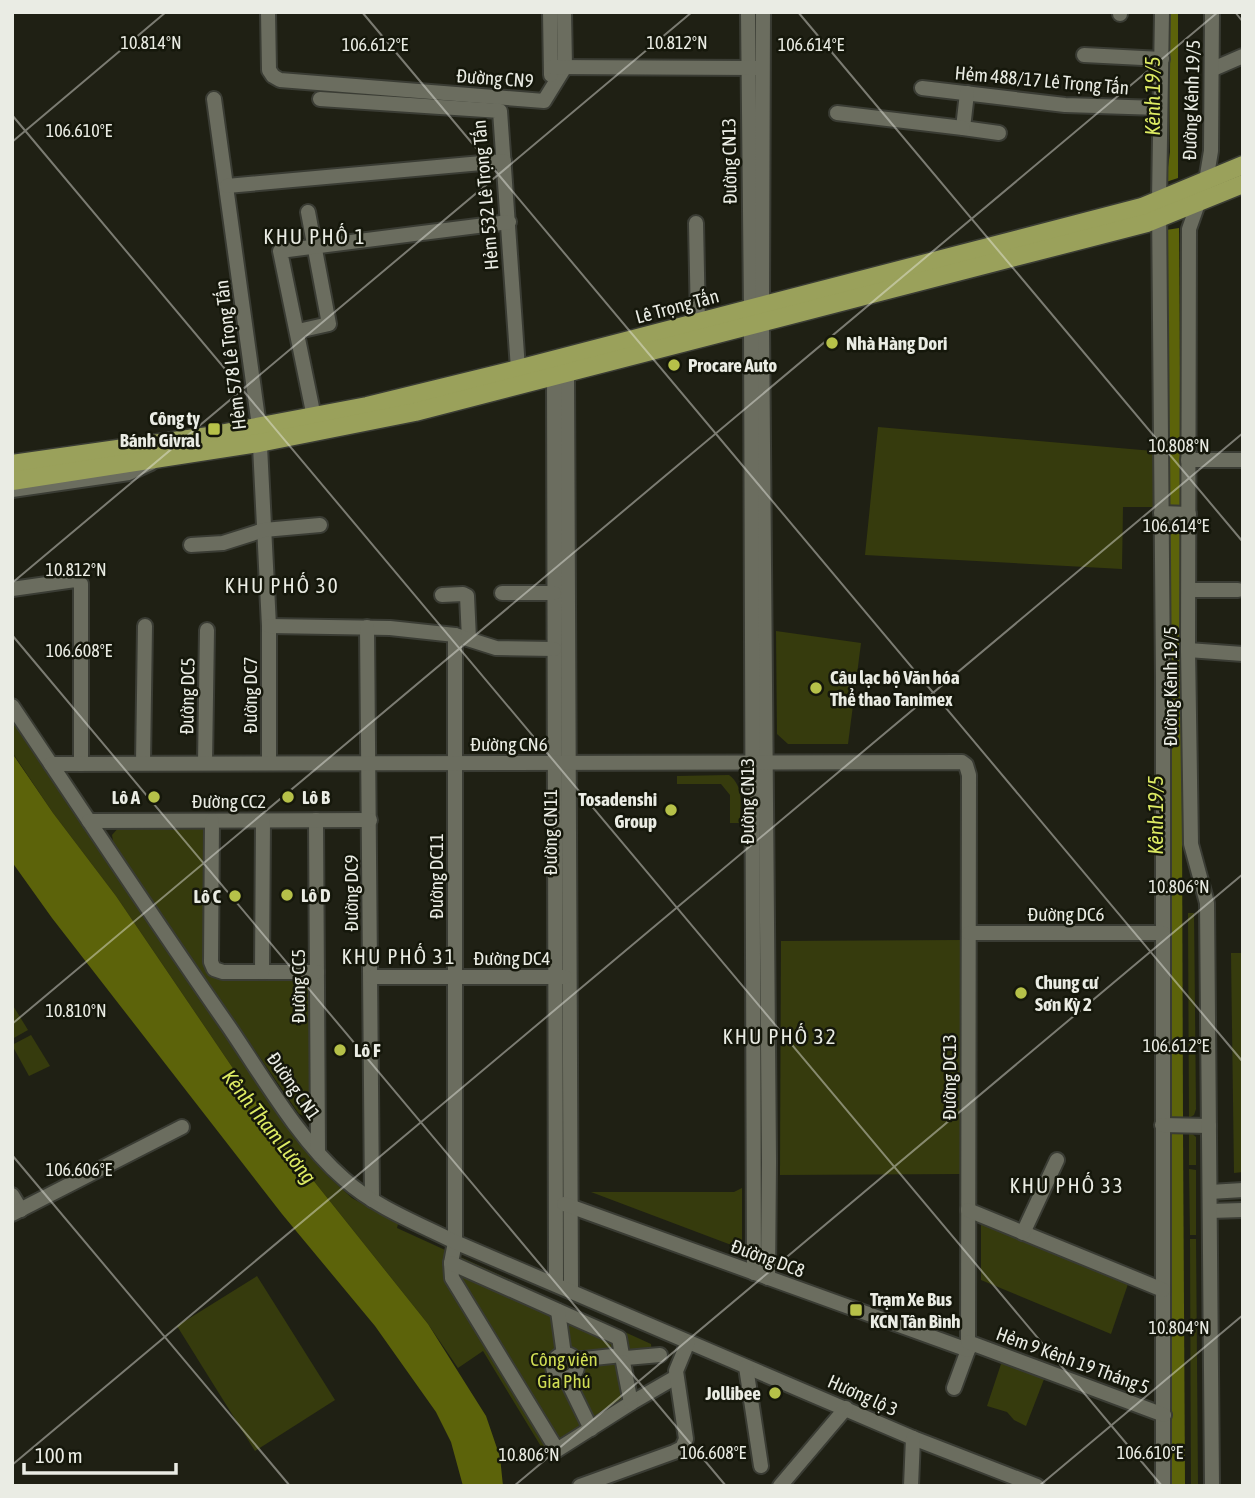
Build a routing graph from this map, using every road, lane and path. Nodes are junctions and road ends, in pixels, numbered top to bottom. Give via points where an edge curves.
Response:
1 (268, 12) edge
2 (550, 12) edge
3 (564, 12) edge
4 (748, 12) edge
5 (763, 12) edge
6 (1162, 12) edge
7 (1213, 12) edge
8 (1084, 55) dead end
9 (1243, 56) edge
10 (1161, 59) junction
11 (558, 67) junction
12 (755, 68) junction
13 (1213, 69) junction
14 (922, 88) dead end
15 (967, 93) junction
16 (214, 99) dead end
17 (320, 99) dead end
18 (1160, 108) junction
19 (837, 113) dead end
20 (963, 128) junction
21 (999, 133) dead end
22 (504, 161) junction
23 (1243, 165) edge
24 (1206, 181) junction
25 (1243, 184) edge
26 (227, 186) junction
27 (1199, 202) junction
28 (1159, 210) junction
29 (308, 212) dead end
30 (509, 222) junction
31 (696, 223) dead end
32 (316, 248) junction
33 (757, 316) junction
34 (698, 323) junction
35 (298, 331) junction
36 (518, 369) junction
37 (561, 375) junction
38 (314, 417) junction
39 (259, 435) junction
40 (113, 457) junction
41 (160, 459) junction
42 (1188, 460) junction
43 (1243, 460) edge
44 (12, 464) edge
45 (12, 481) edge
46 (12, 490) edge
47 (1175, 514) junction
48 (320, 525) dead end
49 (264, 530) junction
50 (191, 545) dead end
51 (12, 589) edge
52 (1189, 590) junction
53 (1238, 590) dead end
54 (502, 593) dead end
55 (554, 593) junction
56 (442, 595) dead end
57 (145, 626) dead end
58 (269, 626) junction
59 (367, 627) junction
60 (207, 630) dead end
61 (462, 637) junction
62 (554, 649) junction
63 (1188, 650) junction
64 (1243, 653) edge
65 (12, 706) edge
66 (759, 762) junction
67 (143, 763) junction
68 (205, 763) junction
69 (270, 763) junction
70 (369, 763) junction
71 (455, 763) junction
72 (562, 763) junction
73 (51, 764) junction
74 (81, 764) junction
75 (966, 765) joint
76 (262, 820) junction
77 (316, 820) junction
78 (370, 820) junction
79 (89, 821) junction
80 (212, 821) junction
81 (969, 933) junction
82 (1163, 933) junction
83 (262, 972) junction
84 (317, 972) junction
85 (370, 977) junction
86 (455, 977) junction
87 (563, 977) junction
88 (1172, 1125) junction
89 (1209, 1126) junction
90 (182, 1127) dead end
91 (318, 1152) junction
92 (1057, 1160) dead end
93 (1243, 1191) edge
94 (1210, 1192) junction
95 (12, 1195) edge
96 (372, 1200) junction
97 (556, 1201) junction
98 (571, 1206) junction
99 (968, 1210) junction
100 (1243, 1210) edge
101 (1210, 1211) junction
102 (17, 1212) edge
103 (1023, 1233) junction
104 (455, 1242) junction
105 (451, 1263) junction
106 (761, 1275) junction
107 (556, 1284) junction
108 (1163, 1290) junction
109 (571, 1291) junction
110 (558, 1311) junction
111 (678, 1338) junction
112 (968, 1346) junction
113 (660, 1355) junction
114 (624, 1358) junction
115 (570, 1365) junction
116 (746, 1367) junction
117 (676, 1373) junction
118 (954, 1388) dead end
119 (631, 1403) junction
120 (846, 1408) junction
121 (1164, 1415) junction
122 (591, 1429) junction
123 (913, 1438) junction
124 (761, 1466) dead end
125 (580, 1486) edge
126 (780, 1486) edge
127 (911, 1486) edge
128 (1037, 1486) edge
129 (1163, 1486) edge
130 (1212, 1486) edge

1 - 11 street, Đường CN9 via 269,71 280,80 544,101
2 - 11 street
3 - 11 street
4 - 12 street, Đường CN13
5 - 12 street, Đường CN13
6 - 10 street, Đường Kênh 19/5
7 - 13 street, Đường Kênh 19/5
8 - 10 street
9 - 13 street
10 - 18 street, Đường Kênh 19/5
11 - 12 street
12 - 33 street, Đường CN13
13 - 24 street, Đường Kênh 19/5
14 - 15 street, Hẻm 488/17 Lê Trọng Tấn
15 - 18 street, Hẻm 488/17 Lê Trọng Tấn via 1065,105
15 - 20 street
16 - 26 street, Hẻm 578 Lê Trọng Tấn
17 - 22 street, Hẻm 532 Lê Trọng Tấn via 500,111
18 - 28 street, Đường Kênh 19/5
19 - 20 street
20 - 21 street
22 - 26 street
22 - 30 street, Hẻm 532 Lê Trọng Tấn
23 - 24 main road, Lê Trọng Tấn
24 - 27 street, Đường Kênh 19/5
24 - 28 main road, Lê Trọng Tấn
25 - 27 main road, Lê Trọng Tấn
26 - 39 street, Hẻm 578 Lê Trọng Tấn
27 - 28 main road, Lê Trọng Tấn
27 - 42 street, Đường Kênh 19/5 via 1189,229
28 - 33 main road, Lê Trọng Tấn
28 - 47 street, Đường Kênh 19/5
29 - 32 street
30 - 32 street
30 - 36 street, Hẻm 532 Lê Trọng Tấn
31 - 34 street
32 - 35 street via 329,324
32 - 35 street via 280,251
33 - 34 main road, Lê Trọng Tấn
33 - 37 main road, Lê Trọng Tấn
33 - 66 street, Đường CN13
34 - 36 main road, Lê Trọng Tấn
35 - 38 street
36 - 38 main road, Lê Trọng Tấn
37 - 39 main road, Lê Trọng Tấn via 402,415
37 - 55 street, Đường CN11
37 - 72 street, Đường CN11
38 - 39 main road, Lê Trọng Tấn
39 - 40 main road, Lê Trọng Tấn
39 - 41 main road, Lê Trọng Tấn
39 - 49 street, Hẻm 578 Lê Trọng Tấn
40 - 41 main road, Lê Trọng Tấn
40 - 44 main road
40 - 45 main road
41 - 46 street via 129,473
42 - 43 street
42 - 47 street, Đường Kênh 19/5
47 - 52 street, Đường Kênh 19/5
47 - 82 street, Đường Kênh 19/5
48 - 49 street
49 - 50 street via 223,542
49 - 58 street, Đường DC7
51 - 74 street via 75,580 81,584
52 - 53 street
52 - 63 street, Đường Kênh 19/5
54 - 55 street
55 - 62 street, Đường CN11
56 - 61 street, Đường DC11 via 467,596
57 - 67 street
58 - 59 street
58 - 69 street, Đường DC7
59 - 61 street
59 - 70 street, Đường DC9
60 - 68 street, Đường DC5
61 - 62 street via 496,648
61 - 71 street, Đường DC11
62 - 72 street, Đường CN11
63 - 64 street
63 - 89 street, Đường Kênh 19/5 via 1191,844 1207,903
65 - 73 street, Đường CN1
66 - 72 street, Đường CN6
66 - 75 street, Đường CN6 via 957,760
66 - 106 street, Đường CN13
67 - 68 street, Đường CN6
67 - 74 street, Đường CN6
68 - 69 street, Đường CN6
69 - 70 street, Đường CN6
70 - 71 street, Đường CN6
70 - 78 street, Đường DC9
71 - 72 street, Đường CN6
71 - 86 street, Đường DC11
72 - 87 street, Đường CN11
73 - 74 street, Đường CN6
73 - 79 street, Đường CN1
75 - 81 street, Đường DC13
76 - 77 street, Đường CC2
76 - 80 street, Đường CC2
76 - 83 street
77 - 78 street, Đường CC2
77 - 84 street, Đường CC5
78 - 85 street, Đường DC9
79 - 80 street, Đường CC2
79 - 91 street, Đường CN1
80 - 83 street via 212,966 223,972
81 - 82 street, Đường DC6
81 - 99 street, Đường DC13
82 - 88 street, Đường Kênh 19/5
83 - 84 street
84 - 91 street, Đường CC5
85 - 86 street, Đường DC4
85 - 96 street, Đường DC9
86 - 87 street, Đường DC4
86 - 104 street, Đường DC11
87 - 97 street, Đường CN11
87 - 98 street, Đường CN11
88 - 89 street
88 - 108 street, Đường Kênh 19/5
89 - 94 street, Đường Kênh 19/5
90 - 102 street
91 - 96 street, Đường CN1
92 - 103 street
93 - 94 street
94 - 101 street, Đường Kênh 19/5
95 - 102 street
96 - 104 street, Đường CN1
97 - 98 street, Đường DC8
97 - 107 street, Đường CN11
98 - 106 street, Đường DC8
98 - 109 street, Đường CN11
99 - 103 street
99 - 112 street, Đường DC13
100 - 101 street
101 - 130 street, Đường Kênh 19/5
103 - 108 street
104 - 105 street, Đường DC11
104 - 107 street, Đường CN1
105 - 110 street
105 - 122 street via 456,1285 557,1450
106 - 112 street, Đường DC8
107 - 109 street, Đường CN1
108 - 121 street, Đường Kênh 19/5
109 - 111 street, Đường CN1
110 - 114 street via 620,1338
110 - 115 street
111 - 113 street
111 - 116 street, Hương lộ 3
111 - 117 street
112 - 118 street, Đường DC13
112 - 121 street, Hẻm 9 Kênh 19 Tháng 5
113 - 114 street
113 - 117 street
114 - 115 street
114 - 119 street
115 - 122 street
116 - 120 street, Hương lộ 3
116 - 124 street
117 - 119 street
117 - 125 street via 686,1439 682,1448
119 - 122 street
120 - 123 street, Hương lộ 3
120 - 126 street
121 - 129 street, Đường Kênh 19/5
123 - 127 street
123 - 128 street, Hương lộ 3

